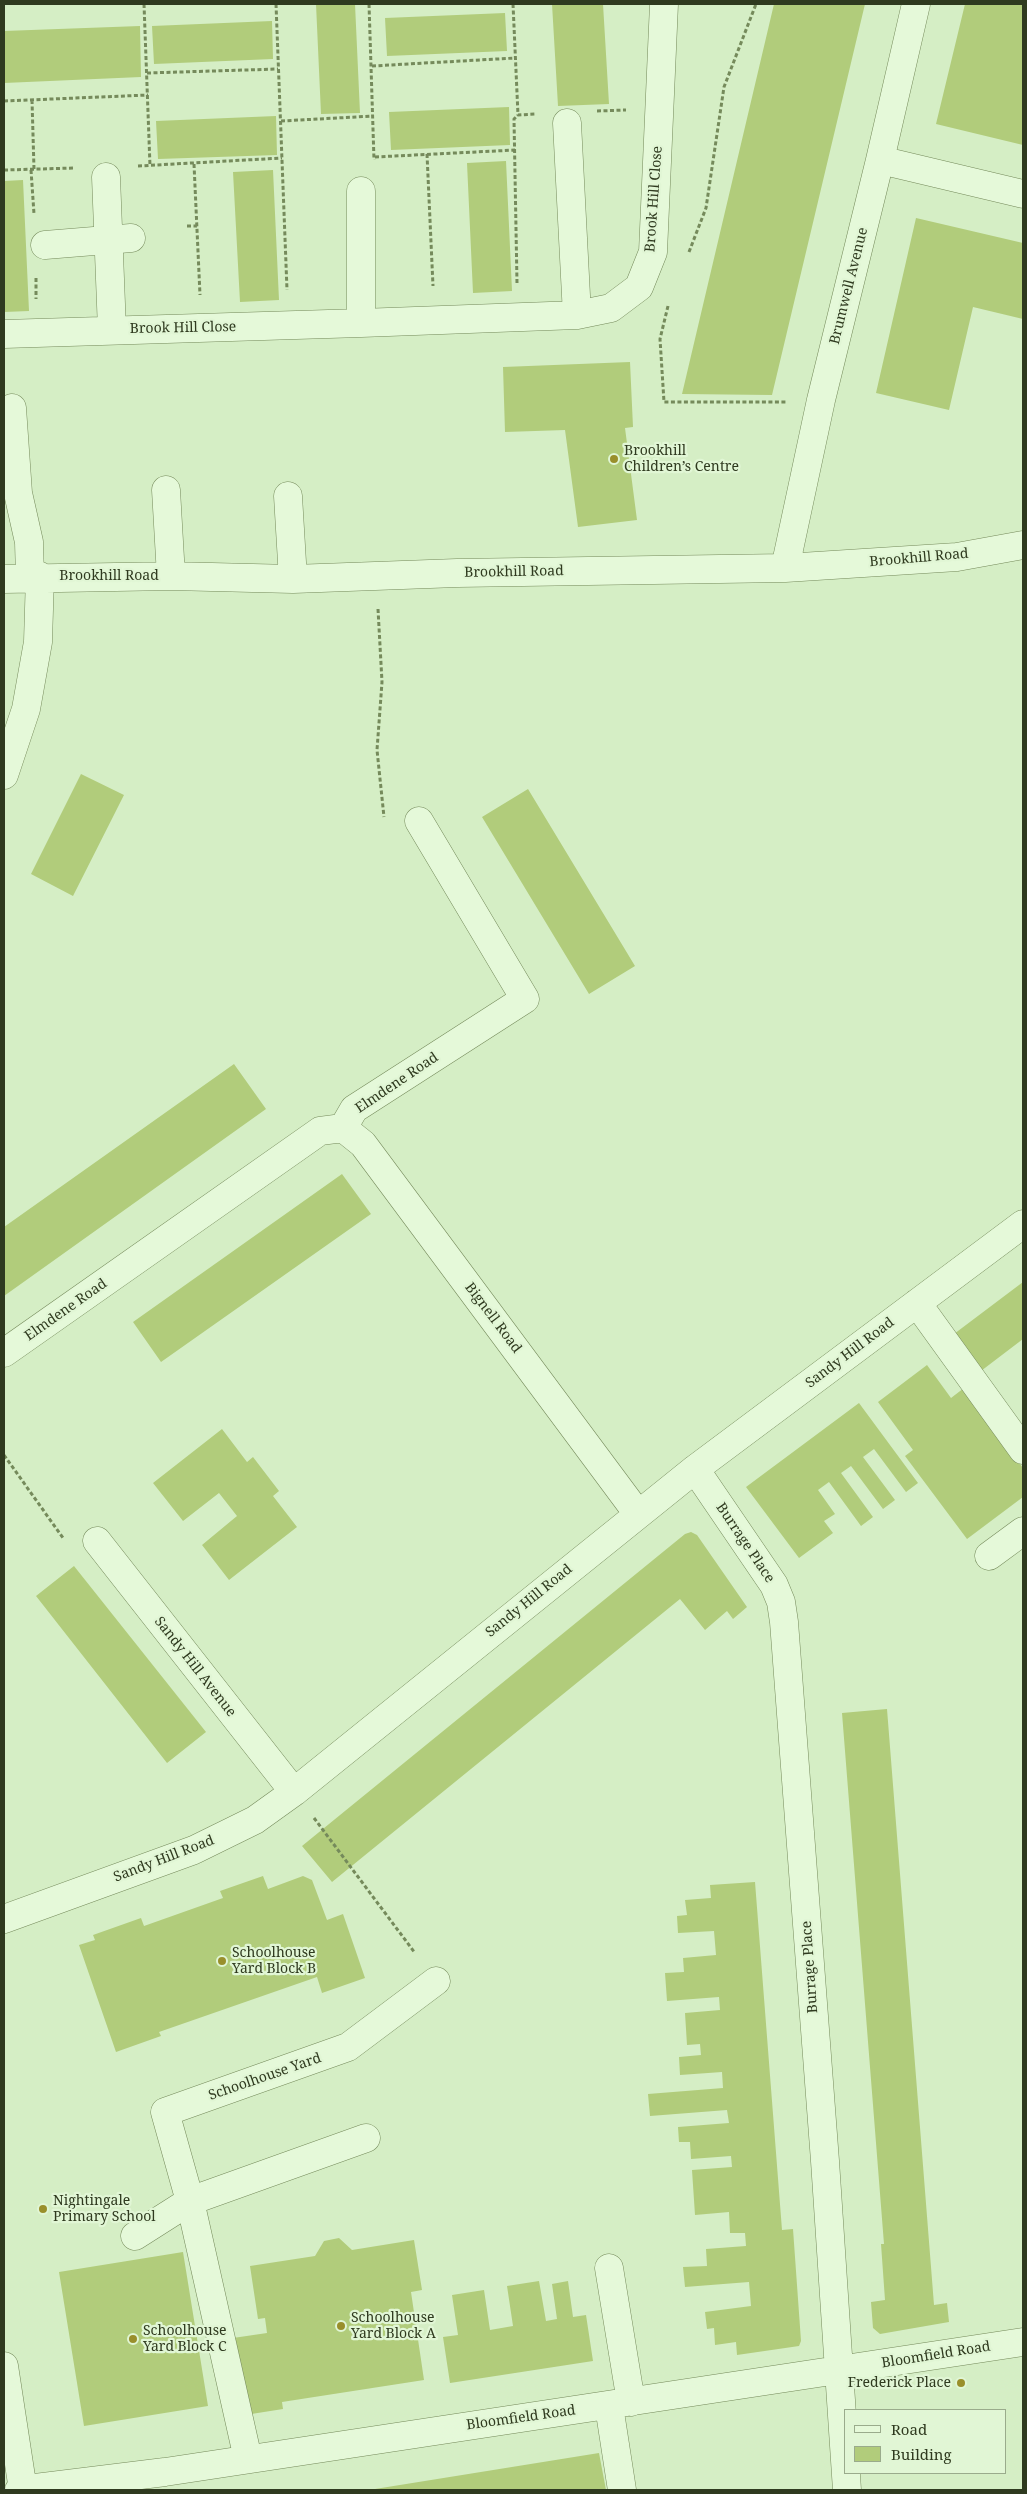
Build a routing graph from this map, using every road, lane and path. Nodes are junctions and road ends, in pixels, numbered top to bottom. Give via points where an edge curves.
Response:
1 (144, 4) edge
2 (276, 4) edge
3 (369, 4) edge
4 (664, 4) edge
5 (756, 4) edge
6 (916, 4) edge
7 (515, 58) dead end
8 (372, 66) junction
9 (278, 69) junction
10 (148, 72) junction
11 (148, 95) junction
12 (32, 100) junction
13 (4, 101) edge
14 (518, 115) dead end
15 (374, 116) junction
16 (281, 121) junction
17 (567, 123) dead end
18 (514, 150) junction
19 (427, 154) junction
20 (375, 157) junction
21 (282, 158) junction
22 (880, 160) junction
23 (194, 164) junction
24 (132, 166) dead end
25 (150, 166) junction
26 (78, 168) dead end
27 (4, 170) edge
28 (34, 170) junction
29 (106, 177) dead end
30 (361, 191) joint
31 (1023, 194) edge
32 (187, 226) dead end
33 (197, 226) junction
34 (120, 240) junction
35 (45, 245) dead end
36 (686, 259) dead end
37 (669, 302) dead end
38 (577, 315) junction
39 (519, 317) junction
40 (434, 320) junction
41 (361, 323) junction
42 (288, 325) junction
43 (201, 328) junction
44 (112, 330) junction
45 (4, 334) edge
46 (12, 408) dead end
47 (818, 410) junction
48 (166, 490) dead end
49 (288, 496) dead end
50 (1023, 545) edge
51 (785, 568) junction
52 (171, 576) junction
53 (376, 576) junction
54 (25, 577) edge
55 (293, 579) junction
56 (4, 775) edge
57 (418, 821) joint
58 (343, 1128) junction
59 (1023, 1224) edge
60 (917, 1303) junction
61 (4, 1353) edge
62 (1023, 1450) edge
63 (4, 1455) edge
64 (694, 1469) junction
65 (638, 1514) junction
66 (1023, 1531) edge
67 (97, 1541) joint
68 (989, 1556) dead end
69 (294, 1792) junction
70 (4, 1919) edge
71 (436, 1981) joint
72 (366, 2138) dead end
73 (190, 2201) junction
74 (135, 2236) dead end
75 (609, 2268) dead end
76 (1023, 2342) edge
77 (4, 2366) edge
78 (839, 2370) junction
79 (620, 2404) junction
80 (844, 2445) edge
81 (248, 2459) junction
82 (846, 2474) edge
83 (167, 2481) edge
84 (19, 2490) edge
85 (23, 2490) edge
86 (622, 2490) edge
87 (847, 2490) edge

1 - 10 path
2 - 9 path
3 - 8 path
4 - 38 street, Brook Hill Close via 653,252 639,287 611,308
5 - 36 path via 724,87 706,208
6 - 22 street, Brumwell Avenue
7 - 8 path
8 - 15 path
9 - 10 path
9 - 16 path
10 - 11 path
11 - 12 path
11 - 25 path
12 - 13 path
12 - 28 path
14 - 18 path via 514,118
15 - 16 path
15 - 20 path
16 - 21 path
17 - 38 street
18 - 19 path
18 - 39 path
19 - 20 path
19 - 40 path
20 - 30 path
21 - 23 path
21 - 42 path
22 - 31 street
22 - 47 street, Brumwell Avenue
23 - 25 path
23 - 33 path
24 - 25 path
26 - 28 path
27 - 28 path
29 - 34 street
30 - 41 street
32 - 33 path
33 - 43 path
34 - 35 street
34 - 44 street
37 - 47 path via 660,339 664,402 783,402
38 - 39 street, Brook Hill Close
39 - 40 street, Brook Hill Close
40 - 41 street, Brook Hill Close
41 - 42 street, Brook Hill Close
42 - 43 street, Brook Hill Close
43 - 44 street, Brook Hill Close
44 - 45 street, Brook Hill Close
46 - 54 street via 18,493 29,542
47 - 51 street, Brumwell Avenue
48 - 52 street
49 - 55 street
50 - 51 street, Brookhill Road via 957,557
51 - 53 street, Brookhill Road
52 - 54 street, Brookhill Road
52 - 55 street, Brookhill Road
53 - 55 street, Brookhill Road
53 - 57 path via 382,682 377,750 384,820
54 - 56 street via 38,642 26,709
57 - 58 street, Elmdene Road via 525,999 354,1109
58 - 61 street, Elmdene Road via 320,1131
58 - 65 street, Bignell Road via 363,1144
59 - 60 street, Sandy Hill Road
60 - 62 street
60 - 64 street, Sandy Hill Road
63 - 67 path via 66,1542
64 - 65 street, Sandy Hill Road
64 - 78 street, Burrage Place via 774,1585 784,1622
65 - 69 street, Sandy Hill Road
66 - 68 street
67 - 69 street, Sandy Hill Avenue
69 - 70 street, Sandy Hill Road via 255,1820 194,1850
69 - 71 path
71 - 73 street, Schoolhouse Yard via 348,2047 164,2112
72 - 73 street
73 - 74 street
73 - 81 street, Schoolhouse Yard
75 - 79 street
76 - 78 street, Bloomfield Road
77 - 85 street
78 - 79 street, Bloomfield Road
78 - 80 street, Burrage Place
79 - 81 street, Bloomfield Road
79 - 86 street
81 - 83 street, Bloomfield Road
82 - 87 street, Burrage Place
83 - 85 street, Bloomfield Road
84 - 85 street, Bloomfield Road

